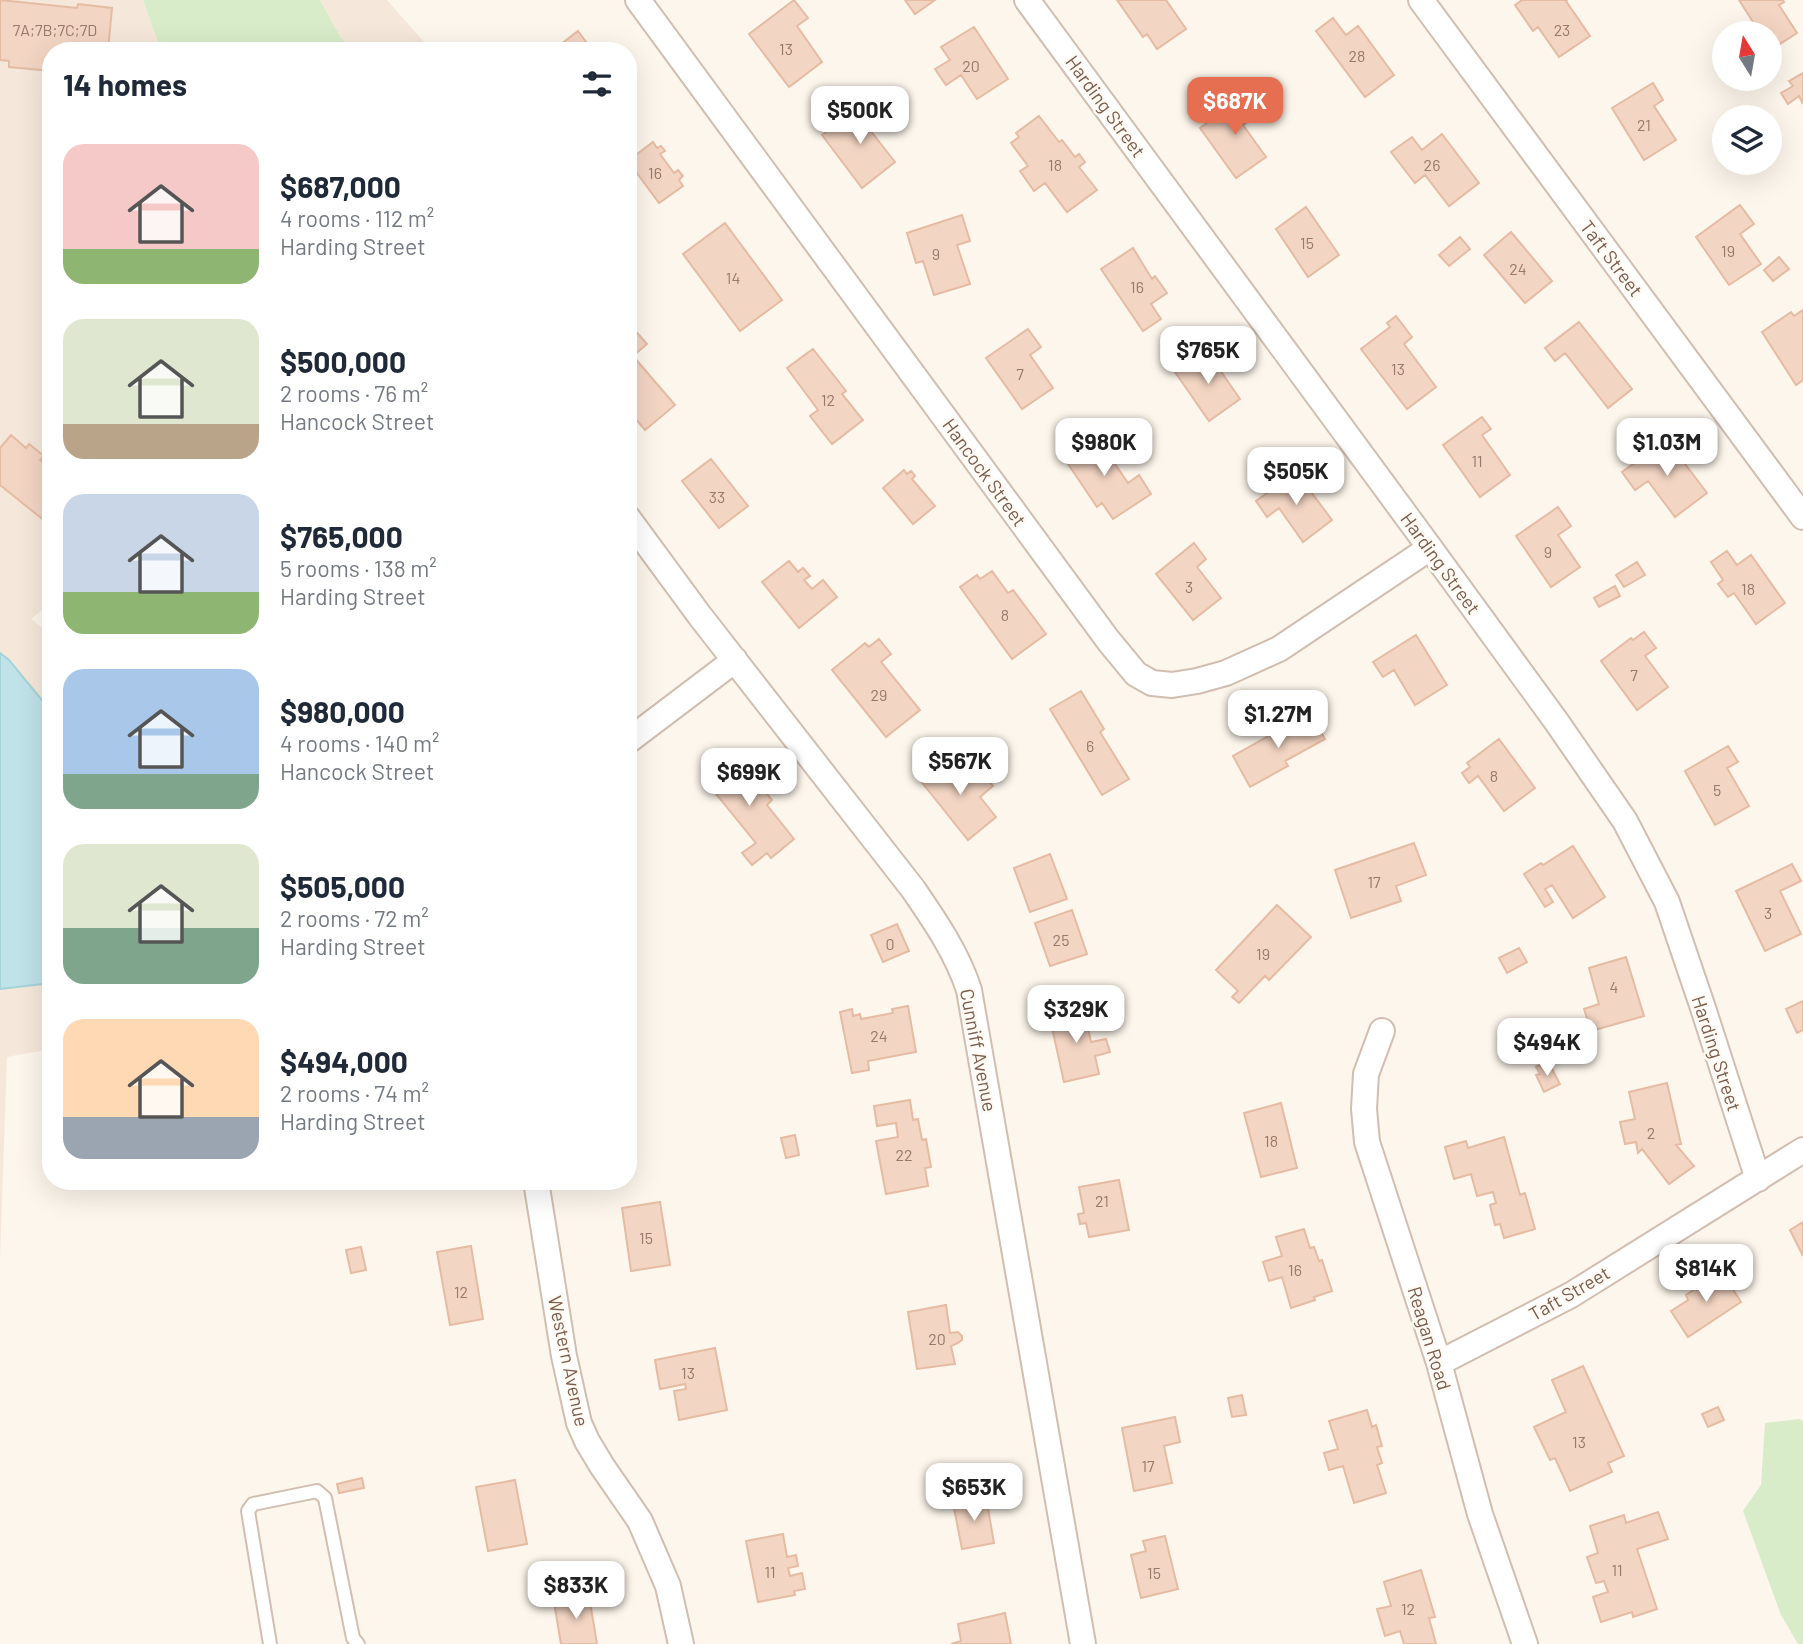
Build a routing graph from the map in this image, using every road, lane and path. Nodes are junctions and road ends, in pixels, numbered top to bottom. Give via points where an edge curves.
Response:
1 (638, 0) edge
2 (1027, 0) edge
3 (1421, 0) edge
4 (1803, 517) edge
5 (637, 530) edge
6 (1430, 548) junction
7 (735, 660) junction
8 (637, 734) edge
9 (1382, 1031) dead end
10 (1803, 1150) edge
11 (1758, 1179) junction
12 (537, 1190) edge
13 (1439, 1363) junction
14 (270, 1644) edge
15 (358, 1644) edge
16 (681, 1644) edge
17 (1083, 1644) edge
18 (1525, 1644) edge

1 - 6 street, Hancock Street via 1136,674 1152,683 1172,685 1226,673 1279,649
2 - 6 street, Harding Street
3 - 4 street, Taft Street
5 - 7 street, Cunniff Avenue
6 - 11 street, Harding Street via 1625,821 1667,902
7 - 8 street
7 - 17 street, Cunniff Avenue via 914,889 963,973
9 - 13 street, Reagan Road via 1366,1074 1367,1142
10 - 11 street, Taft Street
11 - 13 street, Taft Street via 1571,1295
12 - 16 street, Western Avenue via 579,1423 601,1466 640,1521 668,1586
13 - 18 street, Reagan Road via 1480,1514
14 - 15 lane via 248,1511 253,1504 317,1491 325,1498 353,1638

